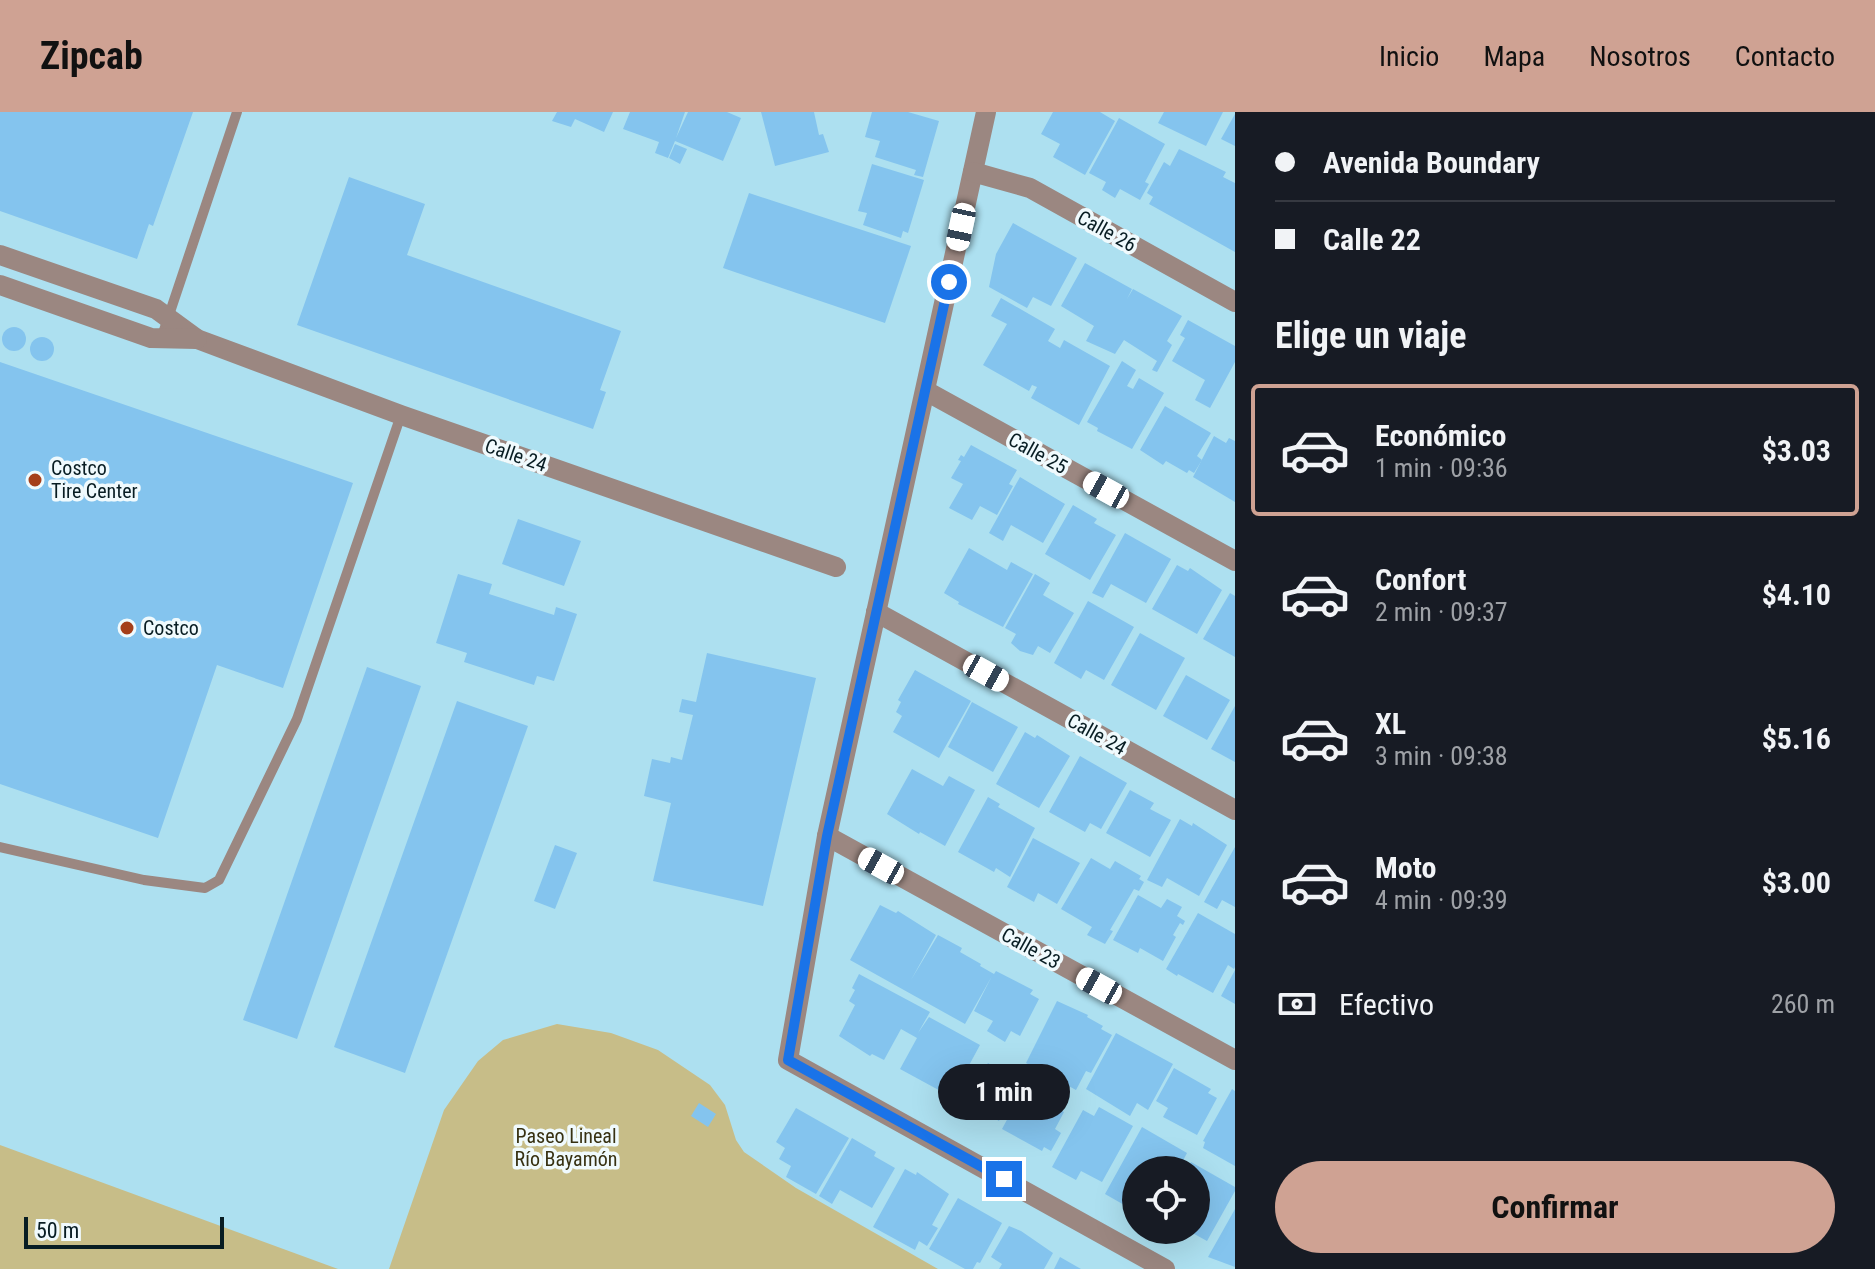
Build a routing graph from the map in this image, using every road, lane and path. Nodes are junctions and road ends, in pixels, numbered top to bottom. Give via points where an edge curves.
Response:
1 (237, 112) edge
2 (986, 112) edge
3 (973, 172) junction
4 (0, 255) edge
5 (0, 285) edge
6 (1235, 302) edge
7 (167, 318) junction
8 (161, 339) junction
9 (197, 339) junction
10 (926, 391) junction
11 (401, 415) junction
12 (1235, 561) edge
13 (836, 567) dead end
14 (876, 612) junction
15 (1235, 810) edge
16 (827, 836) junction
17 (0, 847) edge
18 (1235, 1060) edge
19 (1165, 1269) edge

1 - 7 lane
2 - 3 street
3 - 6 street, Calle 26 via 1030,188
3 - 10 street
4 - 7 street, Calle 24 via 156,309
5 - 8 street, Calle 24
7 - 8 lane
7 - 9 street, Calle 24
8 - 9 street, Calle 24
9 - 11 street, Calle 24
10 - 12 street, Calle 25
10 - 14 street
11 - 13 street, Calle 24
11 - 17 lane via 297,719 219,880 205,888 144,880
14 - 15 street, Calle 24
14 - 16 street
16 - 18 street, Calle 23
16 - 19 street via 788,1060

